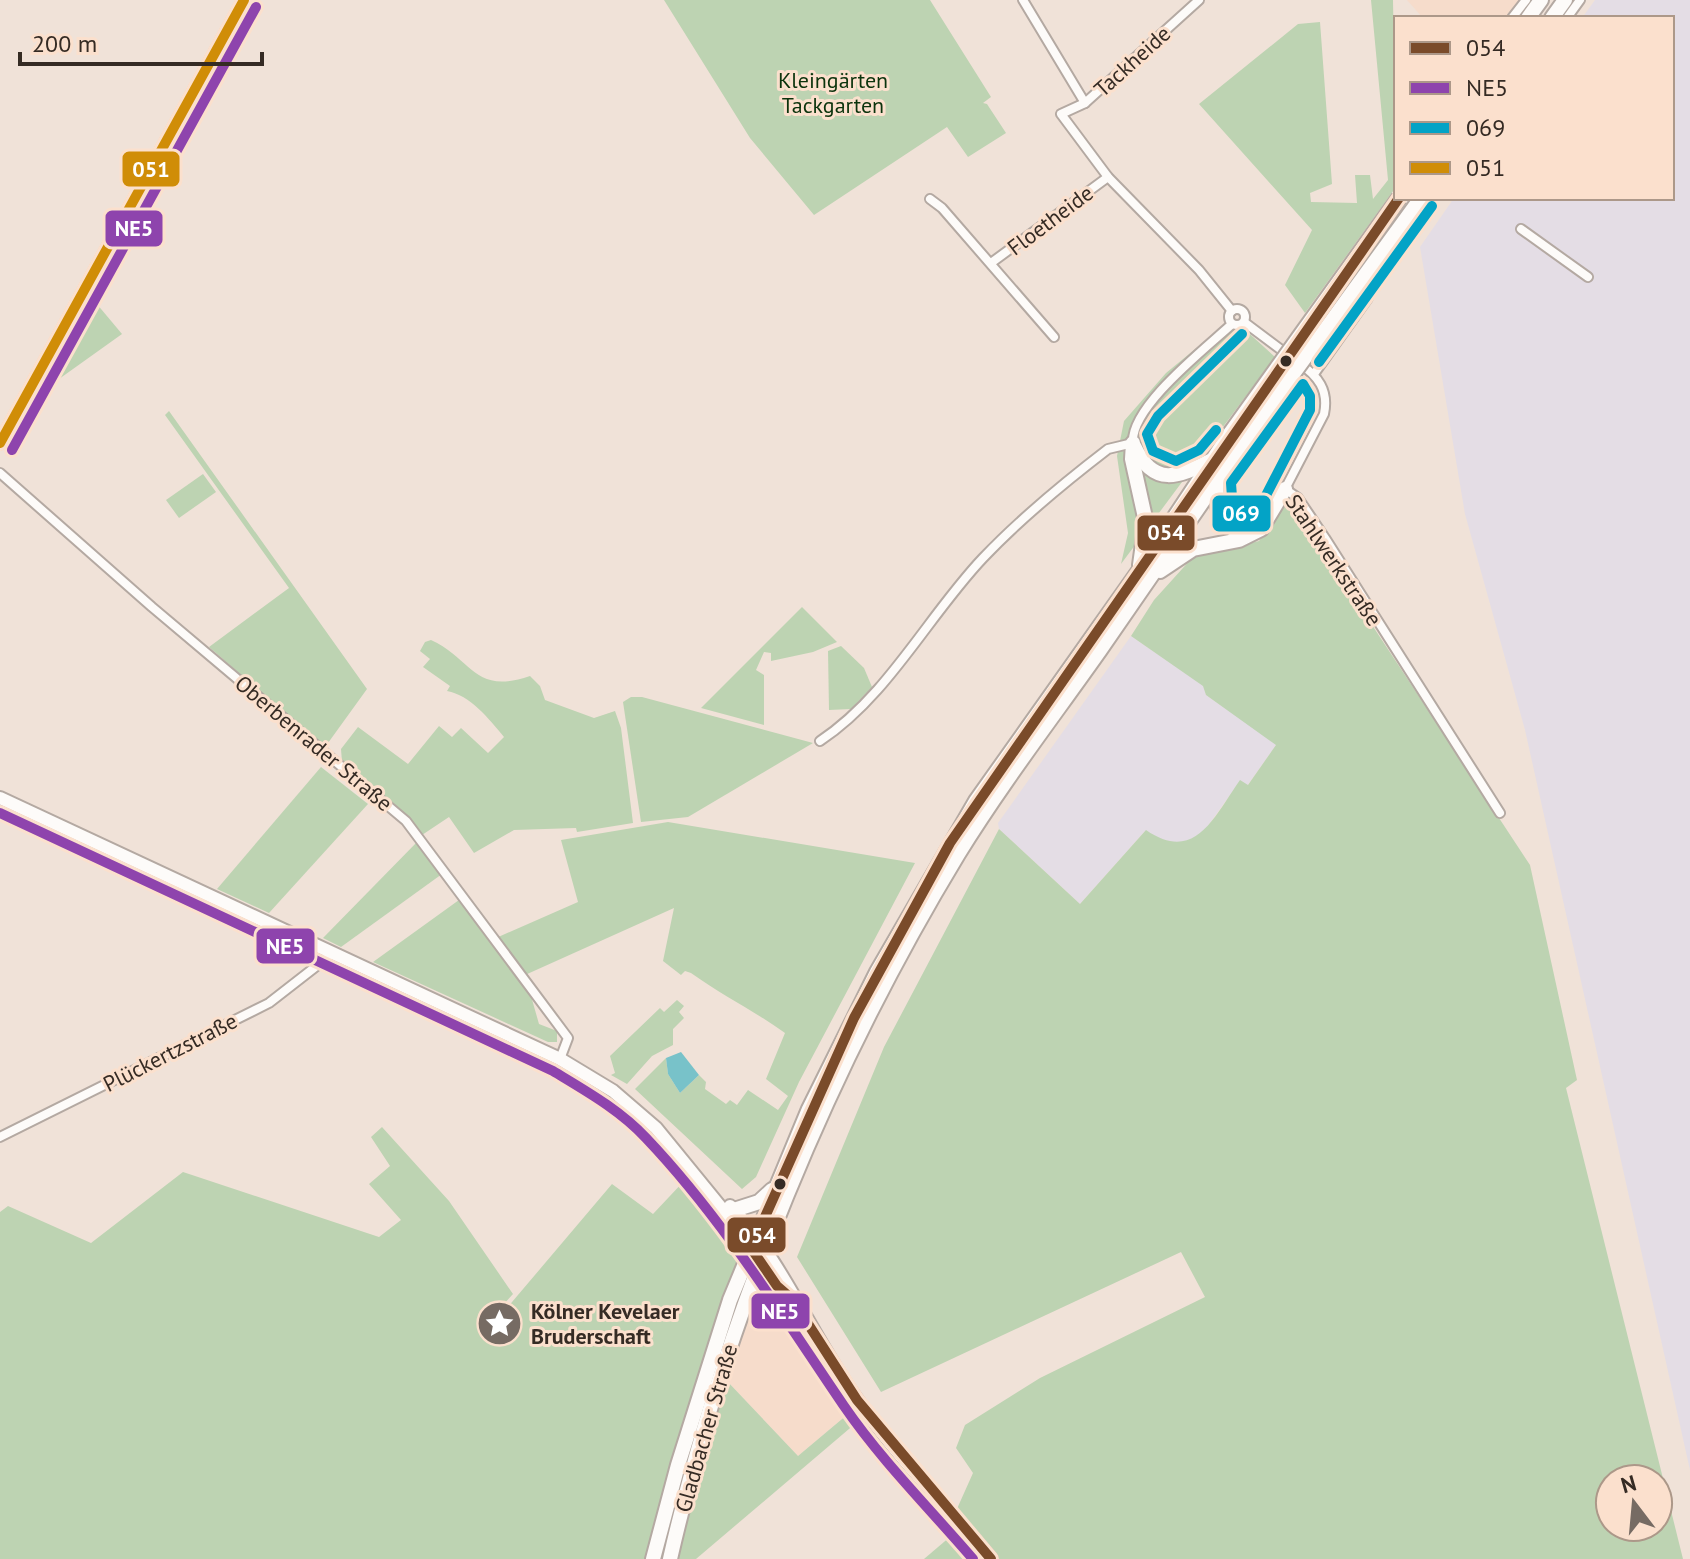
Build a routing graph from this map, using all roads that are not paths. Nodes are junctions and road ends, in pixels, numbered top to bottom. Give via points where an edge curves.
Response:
1 (244, 0) edge
2 (1023, 0) edge
3 (1199, 0) edge
4 (1526, 0) edge
5 (1514, 16) edge
6 (1085, 103) junction
7 (1108, 177) junction
8 (930, 199) dead end
9 (1398, 200) edge
10 (1420, 200) edge
11 (1521, 229) dead end
12 (991, 263) junction
13 (1588, 277) dead end
14 (1368, 298) dead end
15 (1232, 311) junction
16 (1244, 322) junction
17 (1232, 324) junction
18 (1054, 337) dead end
19 (1314, 374) junction
20 (0, 443) edge
21 (1133, 443) junction
22 (1212, 460) junction
23 (0, 473) edge
24 (1217, 479) junction
25 (1285, 489) junction
26 (1267, 523) junction
27 (1145, 575) junction
28 (820, 741) dead end
29 (0, 798) edge
30 (1500, 813) dead end
31 (332, 954) junction
32 (560, 1059) junction
33 (0, 1137) edge
34 (694, 1172) junction
35 (775, 1187) junction
36 (734, 1210) junction
37 (758, 1250) junction
38 (777, 1286) junction
39 (746, 1295) junction
40 (792, 1299) junction
41 (653, 1559) edge
42 (670, 1559) edge
43 (991, 1559) edge

1 - 20 street
2 - 6 street
3 - 6 street, Tackheide
4 - 5 street
6 - 7 street, Tackheide via 1061,114
7 - 12 street, Floetheide
7 - 15 street
8 - 12 street, Floetheide
9 - 22 main road, Gladbacher Straße, bridge
10 - 24 main road, Gladbacher Straße, bridge
11 - 13 street
12 - 18 street, Floetheide
14 - 19 street
15 - 16 street via 1242,311
15 - 17 street
16 - 17 street
16 - 19 street
17 - 21 street via 1147,407 1132,432
19 - 25 street, Stahlwerkstraße via 1327,401 1324,414
21 - 22 main road via 1141,460 1167,477
21 - 27 main road via 1146,522
21 - 28 street via 1108,449 983,558 870,695 839,729
22 - 27 main road, Gladbacher Straße
23 - 32 street, Oberbenrader Straße via 406,821 568,1038
24 - 26 main road via 1216,501 1223,522 1242,531
24 - 27 main road, Gladbacher Straße
25 - 26 main road
25 - 30 street, Stahlwerkstraße via 1298,498 1325,538
26 - 27 main road via 1239,540 1193,549
27 - 35 main road, Gladbacher Straße via 998,769 926,883 846,1032
27 - 37 main road, Gladbacher Straße via 938,889
29 - 31 main road
31 - 32 main road
31 - 33 street, Plückertzstraße via 269,1003
32 - 34 main road via 644,1115
34 - 36 main road
34 - 37 main road
35 - 36 main road via 759,1202
35 - 37 main road, Gladbacher Straße
36 - 37 main road
37 - 38 main road
37 - 39 main road, Gladbacher Straße
37 - 40 main road via 786,1280
37 - 41 main road, Gladbacher Straße via 730,1300
38 - 39 main road
38 - 40 main road
39 - 42 main road, Gladbacher Straße
40 - 43 main road via 857,1400

